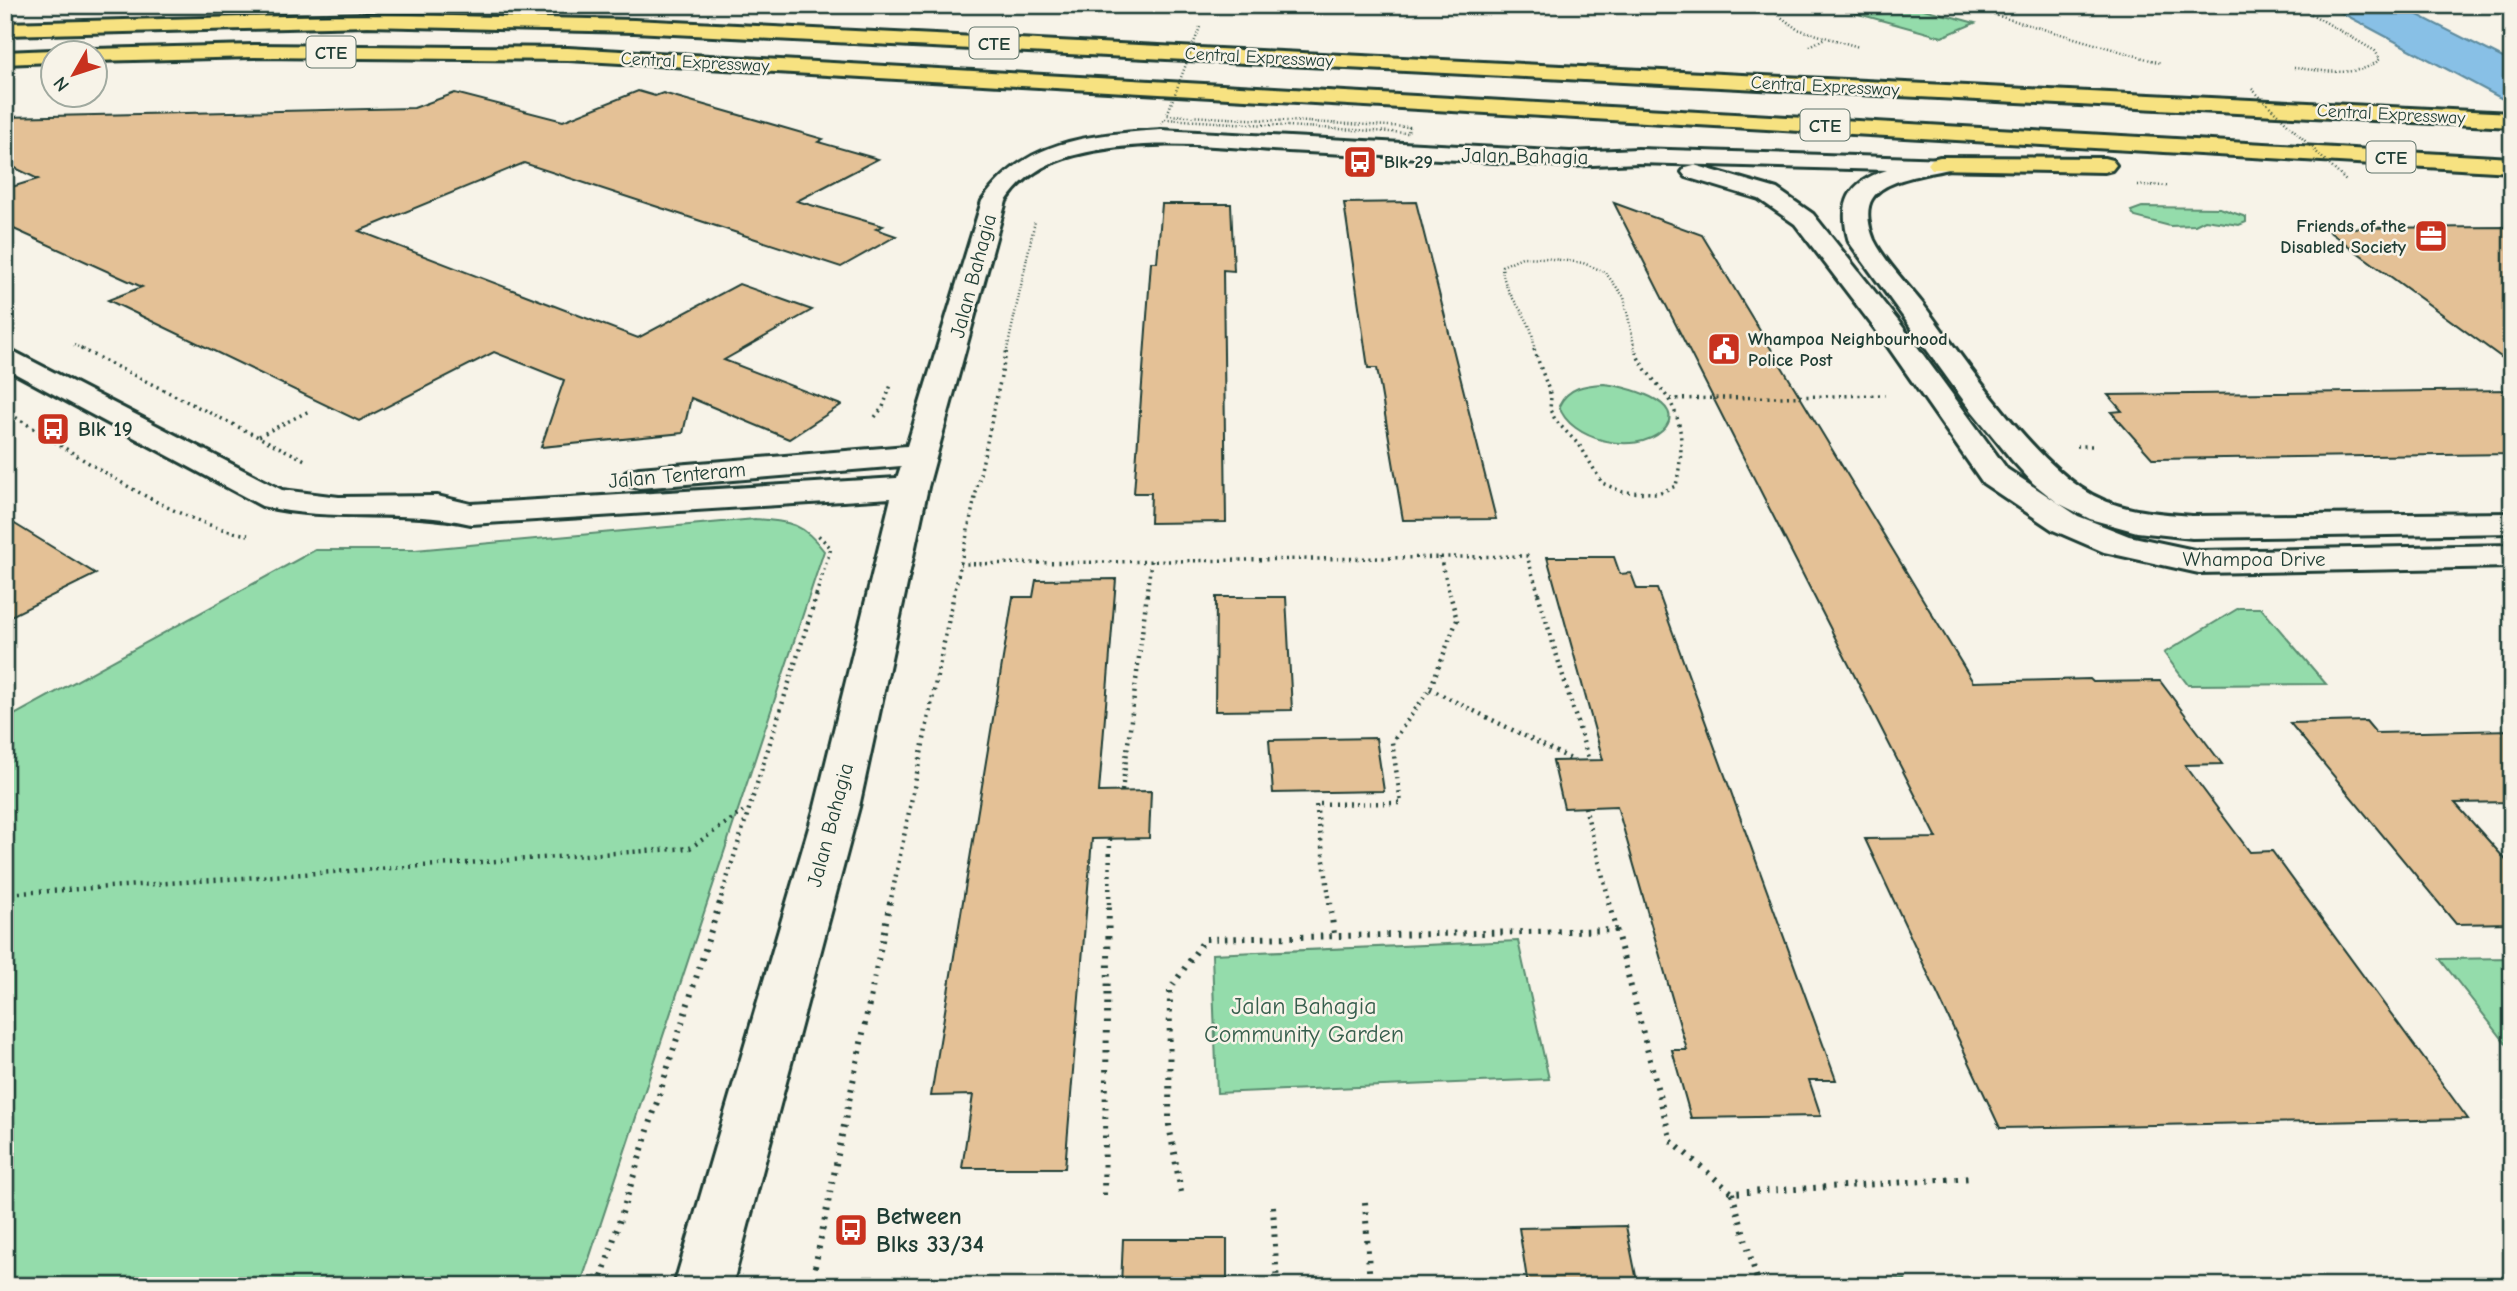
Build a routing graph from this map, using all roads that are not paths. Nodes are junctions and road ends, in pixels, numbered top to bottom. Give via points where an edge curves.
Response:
1 (5, 29) edge
2 (108, 55) edge
3 (38, 57) edge
4 (5, 58) edge
5 (2503, 119) edge
6 (1570, 159) junction
7 (1940, 164) junction
8 (2512, 165) edge
9 (2512, 172) edge
10 (5, 356) edge
11 (915, 471) junction
12 (2512, 523) edge
13 (2512, 556) edge
14 (703, 1286) edge

1 - 5 highway, Central Expressway / CTE via 368,20 634,26
2 - 8 highway, Central Expressway / CTE via 568,54
3 - 4 highway
6 - 7 street, Jalan Bahagia via 1637,156
6 - 11 street, Jalan Bahagia via 1161,136 1122,139 1040,160 1002,186 994,201
6 - 13 street, Whampoa Drive via 1721,178 1789,206 1892,332 1996,476 2016,495 2072,527 2153,556 2199,562
7 - 9 highway via 2132,165 2408,175
7 - 12 street, Whampoa Drive via 1875,183 1854,209 1862,242 1975,394 2045,476 2070,496 2137,522 2192,527
10 - 11 street, Jalan Tenteram via 274,499 339,507 437,506 471,514
11 - 14 street, Jalan Bahagia via 837,807

